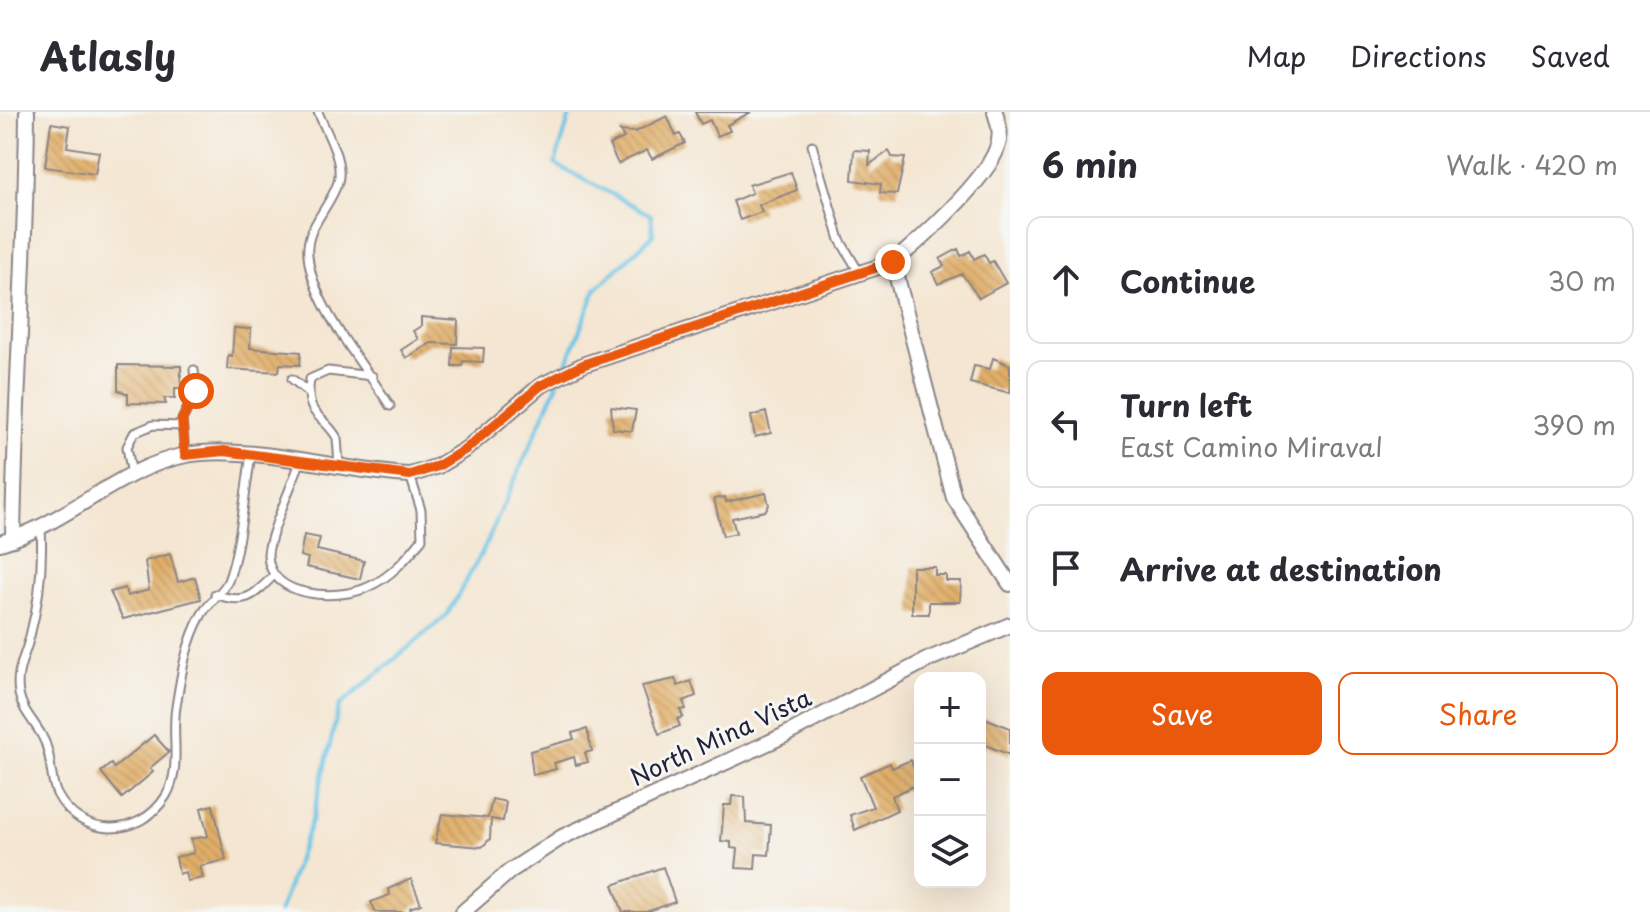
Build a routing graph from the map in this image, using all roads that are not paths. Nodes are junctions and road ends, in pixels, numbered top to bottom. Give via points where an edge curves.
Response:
1 (27, 112) edge
2 (318, 112) edge
3 (995, 112) edge
4 (812, 145) dead end
5 (893, 262) junction
6 (859, 272) junction
7 (194, 370) dead end
8 (372, 376) junction
9 (292, 379) dead end
10 (308, 392) junction
11 (390, 406) dead end
12 (182, 426) junction
13 (185, 455) junction
14 (251, 455) junction
15 (300, 462) junction
16 (339, 468) junction
17 (132, 475) junction
18 (410, 475) junction
19 (41, 528) junction
20 (7, 541) edge
21 (273, 576) junction
22 (1010, 584) edge
23 (215, 594) junction
24 (1010, 625) edge
25 (463, 912) edge

1 - 20 street via 26,252
2 - 8 lane via 338,164 338,182 308,240 311,274 325,306
3 - 5 street via 999,140 988,166 917,244
4 - 6 lane via 840,240
5 - 6 street
5 - 22 street via 954,498
6 - 18 street via 585,364 540,386 466,449
7 - 12 lane via 196,391
8 - 10 lane via 320,371 310,379
8 - 11 lane
9 - 10 lane
10 - 16 lane via 318,420 337,438
12 - 13 lane
12 - 17 lane via 153,425 134,433 127,447
13 - 14 street
13 - 17 street
14 - 15 street
14 - 23 lane via 228,581
15 - 16 street
15 - 21 lane via 268,554
16 - 18 street
17 - 19 street
18 - 21 lane via 421,510 422,539 403,564 370,587 344,596 289,589
19 - 20 street
19 - 23 lane via 38,589 18,672 19,693 49,752 61,801 106,831 142,819 165,798 175,760 175,711 187,649
21 - 23 lane via 250,597 235,602
24 - 25 street, North Mina Vista via 562,837 510,871

